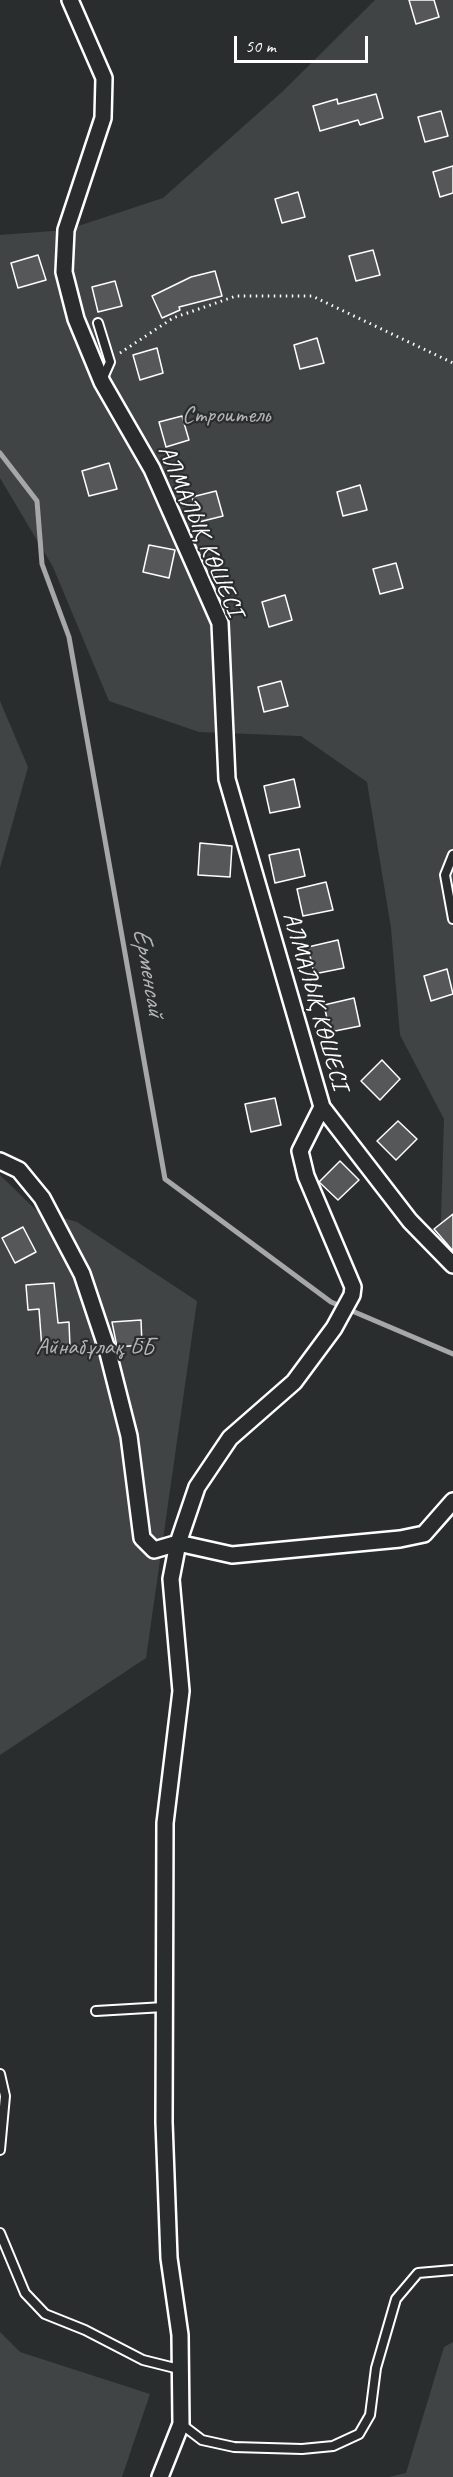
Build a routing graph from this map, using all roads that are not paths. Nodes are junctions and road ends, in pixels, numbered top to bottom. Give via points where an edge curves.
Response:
1 (70, 0) edge
2 (98, 323) dead end
3 (102, 382) junction
4 (453, 855) edge
5 (453, 919) edge
6 (322, 1107) junction
7 (0, 1161) edge
8 (453, 1265) edge
9 (453, 1501) edge
10 (178, 1543) junction
11 (164, 2007) junction
12 (96, 2011) dead end
13 (0, 2074) edge
14 (0, 2150) edge
15 (0, 2233) edge
16 (453, 2270) edge
17 (179, 2369) junction
18 (181, 2424) junction
19 (160, 2477) edge

1 - 3 street, АЛМАЛЫҚ КӨШЕСІ via 104,78 103,118 66,230 64,272 76,319
2 - 3 lane via 110,362
3 - 6 street, АЛМАЛЫҚ КӨШЕСІ via 152,469 220,623 227,779
4 - 5 lane via 445,874
6 - 8 street, АЛМАЛЫҚ КӨШЕСІ via 410,1221
6 - 10 street via 300,1151 306,1176 353,1287 352,1295 334,1328 294,1382 230,1438 197,1487
7 - 10 street via 19,1170 42,1198 82,1274 107,1349 129,1436 142,1538 154,1550
9 - 10 street via 424,1534 400,1539 232,1556
10 - 11 street via 171,1580 181,1691 165,1823
11 - 12 lane
11 - 17 street via 169,2258 180,2335
13 - 14 lane via 5,2096
15 - 17 lane via 25,2293 45,2314 143,2360
16 - 18 lane via 418,2272 396,2299 376,2368 370,2415 359,2434 333,2446 234,2447 202,2440
17 - 18 street
18 - 19 street

